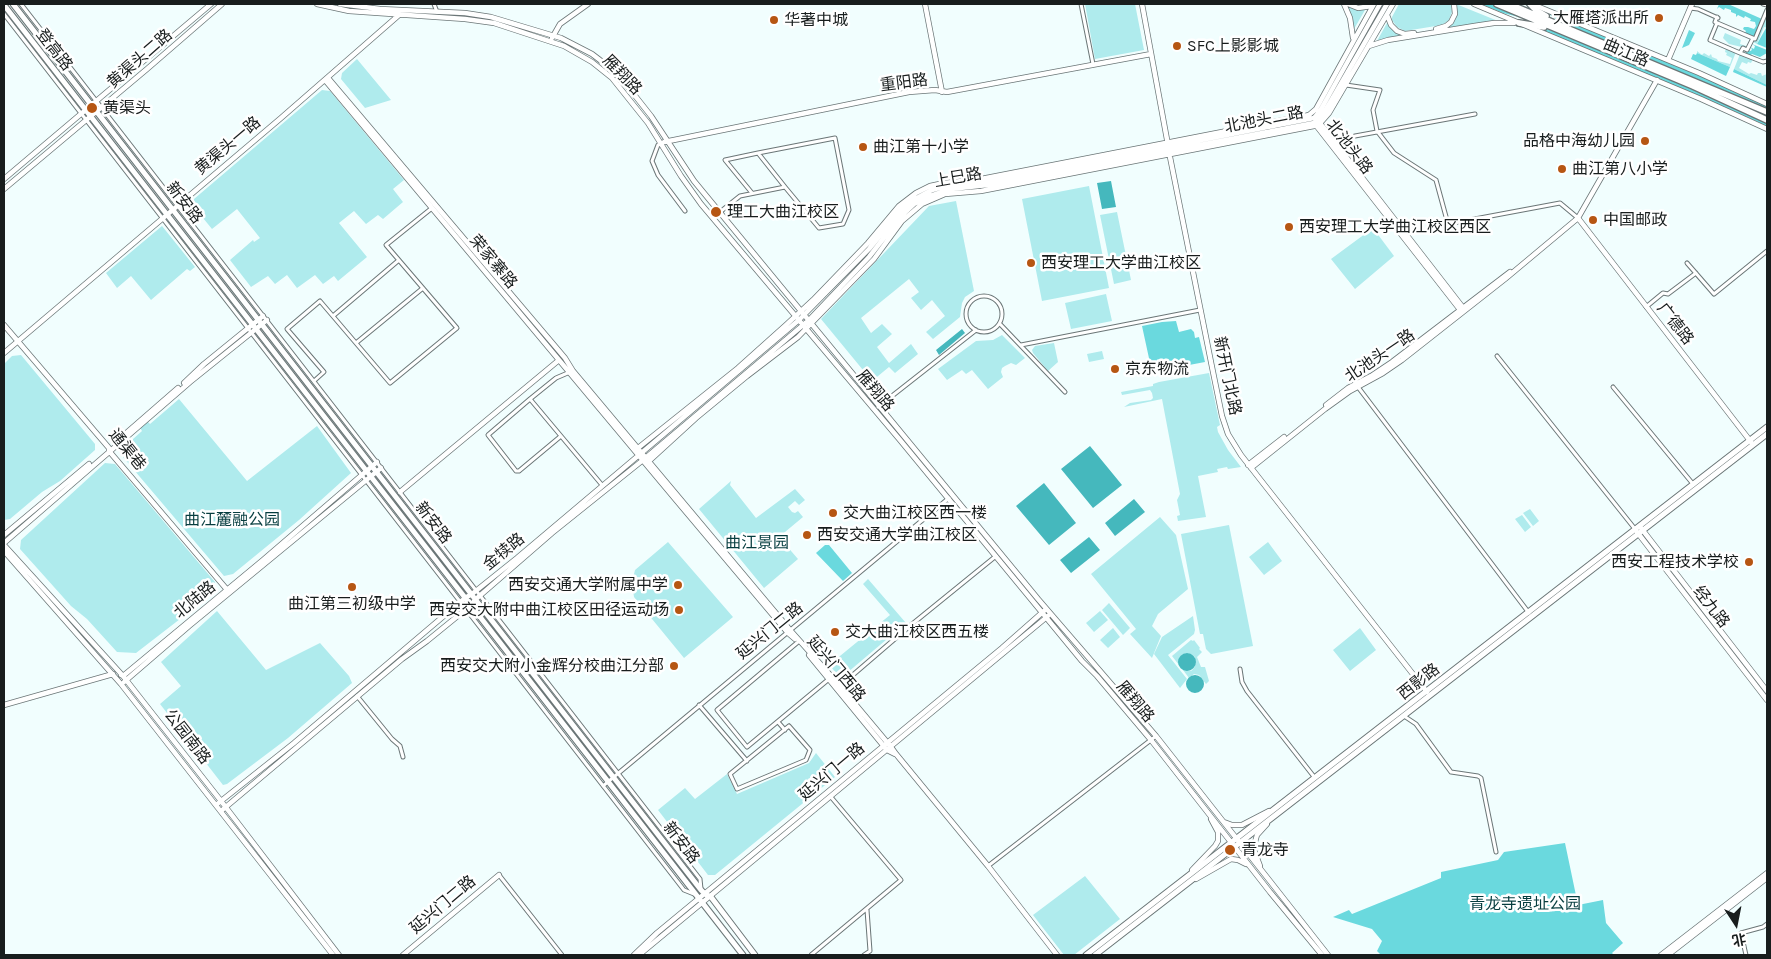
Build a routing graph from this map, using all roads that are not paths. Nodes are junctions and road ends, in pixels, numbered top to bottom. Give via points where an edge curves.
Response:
1 (14, 4) edge
2 (21, 4) edge
3 (211, 4) edge
4 (222, 4) edge
5 (317, 4) edge
6 (340, 4) edge
7 (434, 4) edge
8 (588, 4) edge
9 (925, 4) edge
10 (1081, 4) edge
11 (1142, 4) edge
12 (1344, 4) edge
13 (1348, 4) edge
14 (1379, 4) edge
15 (1387, 4) edge
16 (1393, 4) edge
17 (1454, 4) edge
18 (1474, 4) edge
19 (1497, 4) edge
20 (1509, 4) edge
21 (1531, 4) edge
22 (1763, 4) edge
23 (4, 5) edge
24 (1373, 5) edge
25 (1767, 5) edge
26 (1691, 6) edge
27 (1767, 10) edge
28 (437, 12) junction
29 (4, 14) edge
30 (1387, 15) junction
31 (399, 16) junction
32 (1519, 23) junction
33 (1717, 23) junction
34 (1560, 28) junction
35 (554, 35) junction
36 (1752, 38) junction
37 (550, 41) junction
38 (1352, 42) junction
39 (1369, 46) junction
40 (1740, 53) junction
41 (1152, 54) junction
42 (1350, 56) junction
43 (1357, 56) junction
44 (1668, 60) junction
45 (1767, 61) edge
46 (1093, 66) junction
47 (326, 79) junction
48 (1657, 80) junction
49 (1345, 85) junction
50 (942, 92) junction
51 (94, 103) junction
52 (1767, 104) edge
53 (99, 109) junction
54 (82, 111) junction
55 (1767, 112) edge
56 (1475, 114) dead end
57 (88, 119) junction
58 (1316, 120) junction
59 (1767, 120) edge
60 (1767, 129) edge
61 (1377, 131) junction
62 (1355, 136) dead end
63 (664, 142) junction
64 (1169, 149) junction
65 (758, 153) junction
66 (4, 179) edge
67 (785, 187) junction
68 (4, 189) edge
69 (752, 194) junction
70 (175, 207) junction
71 (432, 208) junction
72 (685, 211) dead end
73 (720, 212) junction
74 (167, 214) junction
75 (162, 218) junction
76 (1578, 218) junction
77 (1767, 251) edge
78 (399, 260) junction
79 (1687, 263) dead end
80 (1696, 272) junction
81 (422, 288) junction
82 (1646, 307) junction
83 (801, 310) junction
84 (1201, 310) junction
85 (1462, 310) junction
86 (805, 315) junction
87 (333, 316) junction
88 (797, 318) junction
89 (263, 320) junction
90 (810, 322) junction
91 (1000, 324) junction
92 (4, 325) edge
93 (805, 327) junction
94 (251, 329) junction
95 (976, 330) junction
96 (18, 341) junction
97 (356, 343) junction
98 (1021, 345) junction
99 (4, 353) edge
100 (1497, 356) dead end
101 (559, 360) junction
102 (570, 372) junction
103 (314, 381) junction
104 (1358, 387) junction
105 (1613, 387) dead end
106 (1065, 392) dead end
107 (530, 399) junction
108 (879, 406) junction
109 (874, 409) junction
110 (1767, 427) edge
111 (1767, 434) edge
112 (561, 436) junction
113 (1752, 443) junction
114 (638, 448) junction
115 (109, 449) junction
116 (641, 453) junction
117 (646, 459) junction
118 (375, 464) junction
119 (1249, 466) junction
120 (379, 470) junction
121 (364, 473) junction
122 (368, 478) junction
123 (1693, 484) junction
124 (602, 485) junction
125 (400, 492) junction
126 (951, 493) junction
127 (948, 498) junction
128 (1637, 527) junction
129 (1641, 533) junction
130 (4, 535) edge
131 (4, 544) edge
132 (4, 551) edge
133 (996, 556) junction
134 (228, 591) junction
135 (476, 595) junction
136 (462, 600) junction
137 (468, 608) junction
138 (1047, 608) junction
139 (1042, 612) junction
140 (1051, 613) junction
141 (1530, 614) junction
142 (1046, 617) junction
143 (789, 631) junction
144 (798, 642) junction
145 (1240, 669) dead end
146 (112, 674) junction
147 (124, 678) junction
148 (829, 679) junction
149 (121, 684) junction
150 (840, 686) junction
151 (1767, 691) edge
152 (1427, 692) junction
153 (357, 696) junction
154 (1767, 700) edge
155 (4, 705) edge
156 (700, 705) junction
157 (1404, 716) junction
158 (778, 722) junction
159 (785, 730) junction
160 (1156, 736) junction
161 (1151, 740) junction
162 (886, 744) junction
163 (889, 748) junction
164 (403, 756) dead end
165 (747, 761) junction
166 (616, 775) junction
167 (1315, 779) junction
168 (605, 784) junction
169 (831, 797) junction
170 (221, 801) junction
171 (216, 805) junction
172 (1205, 807) junction
173 (226, 808) junction
174 (1273, 810) junction
175 (221, 811) junction
176 (1220, 818) junction
177 (1269, 822) junction
178 (1234, 840) junction
179 (1238, 845) junction
180 (1496, 852) dead end
181 (988, 866) junction
182 (1252, 869) junction
183 (1263, 872) junction
184 (1767, 873) edge
185 (499, 875) joint
186 (1767, 878) edge
187 (1188, 879) junction
188 (703, 892) junction
189 (711, 897) junction
190 (700, 902) junction
191 (867, 910) junction
192 (1767, 924) edge
193 (333, 955) edge
194 (339, 955) edge
195 (403, 955) edge
196 (562, 955) edge
197 (634, 955) edge
198 (639, 955) edge
199 (743, 955) edge
200 (755, 955) edge
201 (811, 955) edge
202 (864, 955) edge
203 (1057, 955) edge
204 (1086, 955) edge
205 (1095, 955) edge
206 (1322, 955) edge
207 (1328, 955) edge
208 (1661, 955) edge
209 (1668, 955) edge
210 (1746, 955) edge

1 - 51 main road, 登高路
2 - 51 street
3 - 51 street, 黄渠头二路
4 - 53 street, 黄渠头二路
5 - 31 street, 雁翔路
6 - 28 street, 雁翔路
7 - 28 street
8 - 35 street via 560,24
9 - 50 street
10 - 46 street
11 - 41 street, 新开门北路
12 - 38 street via 1351,22
13 - 24 street via 1358,8
14 - 24 street
14 - 42 street, 北池头二路
15 - 30 street
15 - 43 street, 北池头二路
16 - 30 street
17 - 30 street via 1454,17 1446,26 1408,34 1395,30
18 - 32 street, 曲江路
19 - 34 highway, 曲江路
20 - 34 highway, 曲江路
21 - 34 highway
21 - 44 street, 曲江路
22 - 25 street
23 - 54 main road, 登高路
24 - 38 street
26 - 33 street via 1718,18
26 - 44 street
27 - 36 street via 1755,39
28 - 35 street, 雁翔路 via 490,17
29 - 54 street
30 - 39 street
31 - 37 street, 雁翔路 via 485,22
31 - 47 street, 黄渠头一路
32 - 34 highway
32 - 39 street via 1474,26
32 - 48 street, 曲江路
33 - 36 street
33 - 40 street via 1710,40
34 - 55 highway, 曲江路
34 - 59 highway, 曲江路
35 - 37 street
35 - 63 street, 雁翔路 via 609,66 651,116
36 - 40 street via 1747,50 1743,48
37 - 63 street, 雁翔路 via 586,57 612,78
38 - 42 street
38 - 58 street via 1316,109
39 - 43 street
39 - 49 street
40 - 45 street
41 - 46 street, 重阳路
41 - 64 street, 新开门北路
42 - 58 street, 北池头二路
43 - 58 street, 北池头二路 via 1324,113
44 - 52 street, 曲江路
46 - 50 street, 重阳路
47 - 70 street, 黄渠头一路
47 - 71 street, 荣家寨路
47 - 114 street, 荣家寨路
48 - 60 street, 曲江路
48 - 76 street, 北池头一路
49 - 58 street via 1329,113
49 - 61 street via 1380,90 1373,110
50 - 63 street, 重阳路 via 909,92
51 - 53 main road, 新安路
51 - 54 street, 黄渠头二路
53 - 57 street, 黄渠头二路
53 - 70 main road, 新安路
54 - 57 main road, 新安路
54 - 66 street, 黄渠头二路
56 - 61 street
57 - 68 street, 黄渠头二路
57 - 74 main road, 新安路
57 - 75 street
58 - 64 street, 北池头二路
58 - 64 street via 1299,118
58 - 85 street, 北池头路
61 - 62 street
61 - 76 street via 1394,153 1436,180 1448,224 1560,204
63 - 72 street via 658,145 652,161 658,175
63 - 73 street, 雁翔路
63 - 88 street, 雁翔路 via 681,176 697,198
64 - 83 street via 944,182 923,189 904,201
64 - 84 street, 新开门北路
64 - 86 street, 上巳路 via 946,186 925,193 903,207
64 - 90 street, 上巳路 via 951,190 924,198 905,212
65 - 67 street
65 - 67 street via 835,138 849,210 844,224 819,228
65 - 69 street via 725,160
67 - 69 street
69 - 73 street via 740,196
70 - 74 street, 黄渠头一路
70 - 89 main road, 新安路
71 - 78 street via 386,245
71 - 101 street, 荣家寨路
73 - 83 street, 雁翔路
74 - 75 street, 黄渠头一路
74 - 94 main road, 新安路
75 - 94 street
75 - 96 street, 黄渠头一路
76 - 82 street, 广德路
76 - 85 street, 北池头一路
77 - 80 street via 1714,294
78 - 81 street
78 - 87 street
79 - 80 street
80 - 82 street
81 - 97 street
81 - 97 street via 457,328 420,359 390,383
82 - 113 street, 广德路
83 - 86 street, 雁翔路
83 - 88 street
84 - 98 street
84 - 119 street, 新开门北路 via 1224,421 1230,439
85 - 104 street, 北池头一路 via 1390,368
85 - 119 street, 北池头一路 via 1384,368 1348,388
86 - 88 street, 金犊路
86 - 90 street, 雁翔路
87 - 97 street
87 - 103 street via 320,301 287,329 324,372
88 - 93 street, 雁翔路
88 - 114 street
88 - 116 street, 金犊路
89 - 94 street
89 - 103 street
89 - 118 main road, 新安路
90 - 93 street, 上巳路
90 - 108 street, 雁翔路
91 - 95 street via 992,331
91 - 95 street via 1002,313 998,302 988,296 978,298 966,313 968,322
91 - 98 street
92 - 96 street, 通渠巷
93 - 109 street, 雁翔路
93 - 117 street, 金犊路
94 - 115 street via 204,364
94 - 121 main road, 新安路
95 - 108 street
96 - 99 street, 黄渠头一路
96 - 115 street, 通渠巷
98 - 106 street
100 - 128 street
101 - 102 street, 荣家寨路
101 - 125 street
102 - 107 street via 556,378
102 - 116 street, 荣家寨路
103 - 118 street
104 - 119 street, 北池头一路
104 - 141 street
105 - 123 street
107 - 112 street
107 - 112 street via 488,435 516,471
108 - 109 street
108 - 126 street, 雁翔路
109 - 127 street, 雁翔路
110 - 113 main road, 西影路
111 - 113 main road, 西影路
112 - 124 street
113 - 123 main road, 西影路
113 - 129 main road, 西影路
114 - 116 street, 荣家寨路
115 - 130 street
115 - 131 street
115 - 134 street, 通渠巷
116 - 117 street, 荣家寨路
116 - 124 street, 金犊路
117 - 135 street, 金犊路
117 - 143 street, 延兴门西路
118 - 120 main road, 新安路
118 - 121 street, 北陆路
119 - 152 street, 新开门北路
120 - 122 street, 北陆路
120 - 125 street
120 - 135 main road, 新安路
121 - 122 main road, 新安路
121 - 134 street, 北陆路
122 - 134 street, 北陆路
122 - 136 main road, 新安路
123 - 128 main road, 西影路
124 - 135 street, 金犊路
125 - 135 street
126 - 127 street, 延兴门二路
126 - 138 street, 雁翔路
127 - 133 street, 雁翔路
127 - 143 street, 延兴门二路
128 - 129 street, 经九路
128 - 141 main road, 西影路
129 - 141 main road, 西影路
129 - 151 street, 经九路
129 - 154 street, 经九路
131 - 147 street, 公园南路
132 - 146 street, 公园南路
133 - 139 street, 雁翔路
133 - 150 street
134 - 147 street, 北陆路
135 - 136 street, 金犊路
135 - 137 street, 金犊路
135 - 166 main road, 新安路
136 - 137 main road, 新安路
136 - 170 street, 金犊路
137 - 153 street, 金犊路
137 - 168 main road, 新安路
138 - 139 street, 延兴门一路
138 - 140 street, 雁翔路
139 - 142 street, 雁翔路
139 - 162 street, 延兴门一路
140 - 142 street, 延兴门一路
140 - 160 street, 雁翔路
141 - 152 main road, 西影路
141 - 157 main road, 西影路
142 - 161 street, 雁翔路
142 - 163 street, 延兴门一路
143 - 144 street, 延兴门西路
143 - 150 street, 延兴门西路
143 - 156 street, 延兴门二路
144 - 148 street, 延兴门西路
144 - 158 street via 717,710 747,747
145 - 167 street via 1246,691
146 - 147 street
146 - 149 street, 公园南路
146 - 155 street
147 - 149 street, 北陆路
147 - 170 street, 公园南路
148 - 158 street
148 - 162 street, 延兴门西路
149 - 171 street, 公园南路
150 - 162 street, 延兴门西路
152 - 167 main road, 西影路
153 - 164 street via 400,746
153 - 173 street, 金犊路
156 - 165 street
156 - 166 street, 延兴门二路
157 - 177 main road, 西影路
157 - 180 street via 1416,724 1451,772 1480,778
158 - 159 street
159 - 165 street
159 - 165 street via 789,726 810,750 806,760 738,789 730,774
160 - 161 street
160 - 176 street, 雁翔路
161 - 172 street, 雁翔路
161 - 181 street
162 - 163 street, 延兴门西路
162 - 188 street, 延兴门一路
163 - 169 street, 延兴门一路
163 - 181 street, 延兴门西路
166 - 168 street, 延兴门二路
166 - 188 main road, 新安路
167 - 174 main road, 西影路
168 - 190 main road, 新安路
169 - 189 street, 延兴门一路
169 - 191 street via 902,880
170 - 171 street, 金犊路
170 - 173 street, 公园南路
171 - 175 street, 公园南路
172 - 178 street, 雁翔路
172 - 187 street via 1217,830 1218,841
173 - 175 street, 金犊路
173 - 194 street, 公园南路
174 - 176 street via 1242,825 1228,824
174 - 178 main road, 西影路
175 - 193 street, 公园南路
176 - 178 street, 雁翔路
177 - 179 main road, 西影路
177 - 183 street via 1257,835 1254,846
178 - 179 street, 雁翔路
178 - 187 main road, 西影路
179 - 182 street, 雁翔路
179 - 183 street, 雁翔路
179 - 187 main road, 西影路
181 - 203 street, 延兴门西路
182 - 187 street via 1240,860 1231,859 1214,870
182 - 206 street, 雁翔路
183 - 207 street, 雁翔路
184 - 208 street
185 - 195 street, 延兴门二路
185 - 196 street
186 - 209 street
187 - 204 main road, 西影路
187 - 205 main road, 西影路
188 - 189 main road, 新安路
188 - 190 street, 延兴门一路
189 - 190 street, 延兴门一路
189 - 200 main road, 新安路
190 - 197 street, 延兴门一路 via 657,933
190 - 198 street, 延兴门一路
190 - 199 main road, 新安路
191 - 201 street
191 - 202 street via 870,951
192 - 210 street via 1741,933

